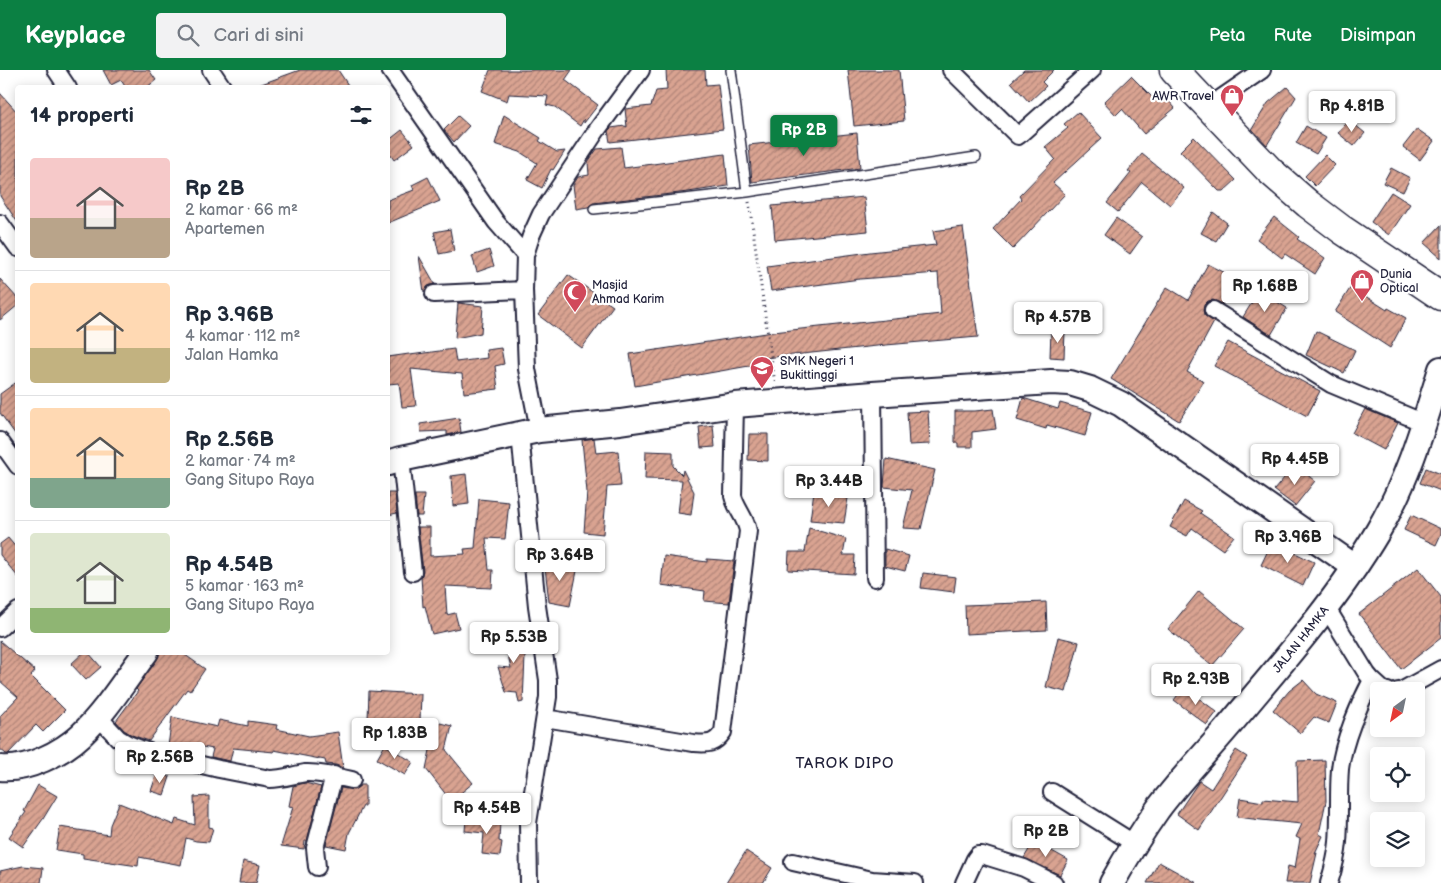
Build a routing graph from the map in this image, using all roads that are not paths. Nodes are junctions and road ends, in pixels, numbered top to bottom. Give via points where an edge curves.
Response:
1 (56, 70) edge
2 (211, 70) edge
3 (390, 70) edge
4 (641, 70) edge
5 (731, 70) edge
6 (951, 70) edge
7 (1092, 70) edge
8 (1174, 70) edge
9 (1262, 70) edge
10 (66, 85) edge
11 (220, 85) edge
12 (1208, 107) junction
13 (976, 157) dead end
14 (747, 192) junction
15 (594, 209) dead end
16 (0, 223) edge
17 (15, 244) edge
18 (525, 256) junction
19 (524, 290) junction
20 (434, 294) dead end
21 (1441, 296) edge
22 (1213, 310) dead end
23 (1441, 369) edge
24 (874, 394) junction
25 (735, 405) junction
26 (1424, 423) junction
27 (530, 432) junction
28 (0, 441) edge
29 (394, 461) edge
30 (15, 462) edge
31 (1355, 567) junction
32 (413, 572) dead end
33 (875, 578) dead end
34 (1326, 608) junction
35 (15, 615) edge
36 (0, 628) edge
37 (144, 655) edge
38 (1441, 668) edge
39 (1372, 680) joint
40 (1417, 682) edge
41 (99, 715) junction
42 (545, 718) junction
43 (0, 768) edge
44 (334, 775) junction
45 (352, 780) dead end
46 (1052, 792) dead end
47 (1135, 844) junction
48 (793, 862) dead end
49 (317, 867) dead end
50 (529, 883) edge
51 (915, 883) edge
52 (964, 883) edge
53 (1054, 883) edge
54 (1112, 883) edge
55 (1329, 883) edge

1 - 10 street
2 - 11 street
3 - 18 street via 496,222
4 - 18 street via 596,130 541,214
5 - 14 lane
6 - 7 street via 1018,136
8 - 12 highway
9 - 12 street
12 - 21 highway via 1270,171 1308,204 1341,230
13 - 14 lane
14 - 15 lane
16 - 17 street
18 - 19 street
19 - 20 street
19 - 27 street
22 - 26 street via 1331,384
23 - 26 street, JALAN HAMKA
24 - 25 street
24 - 31 street via 1051,382 1090,389 1121,404
24 - 33 street
25 - 27 street
25 - 42 street via 733,496 748,531 723,732 718,740 708,744 693,743
26 - 31 street, JALAN HAMKA via 1399,491
27 - 29 street
27 - 42 street via 537,606 548,680
28 - 30 street
29 - 32 street
31 - 34 street, JALAN HAMKA
34 - 39 street
34 - 47 street, JALAN HAMKA via 1159,808
35 - 36 street
37 - 41 street
38 - 40 street
39 - 55 street via 1342,756 1338,843
41 - 43 street via 80,736 56,752 35,763
41 - 44 street via 118,738 159,755 270,779 306,773
42 - 50 street via 528,823
44 - 45 street
44 - 49 street via 315,848
46 - 47 street
47 - 54 street, JALAN HAMKA
48 - 51 street via 872,880
52 - 53 street via 974,859 982,855 1024,868

